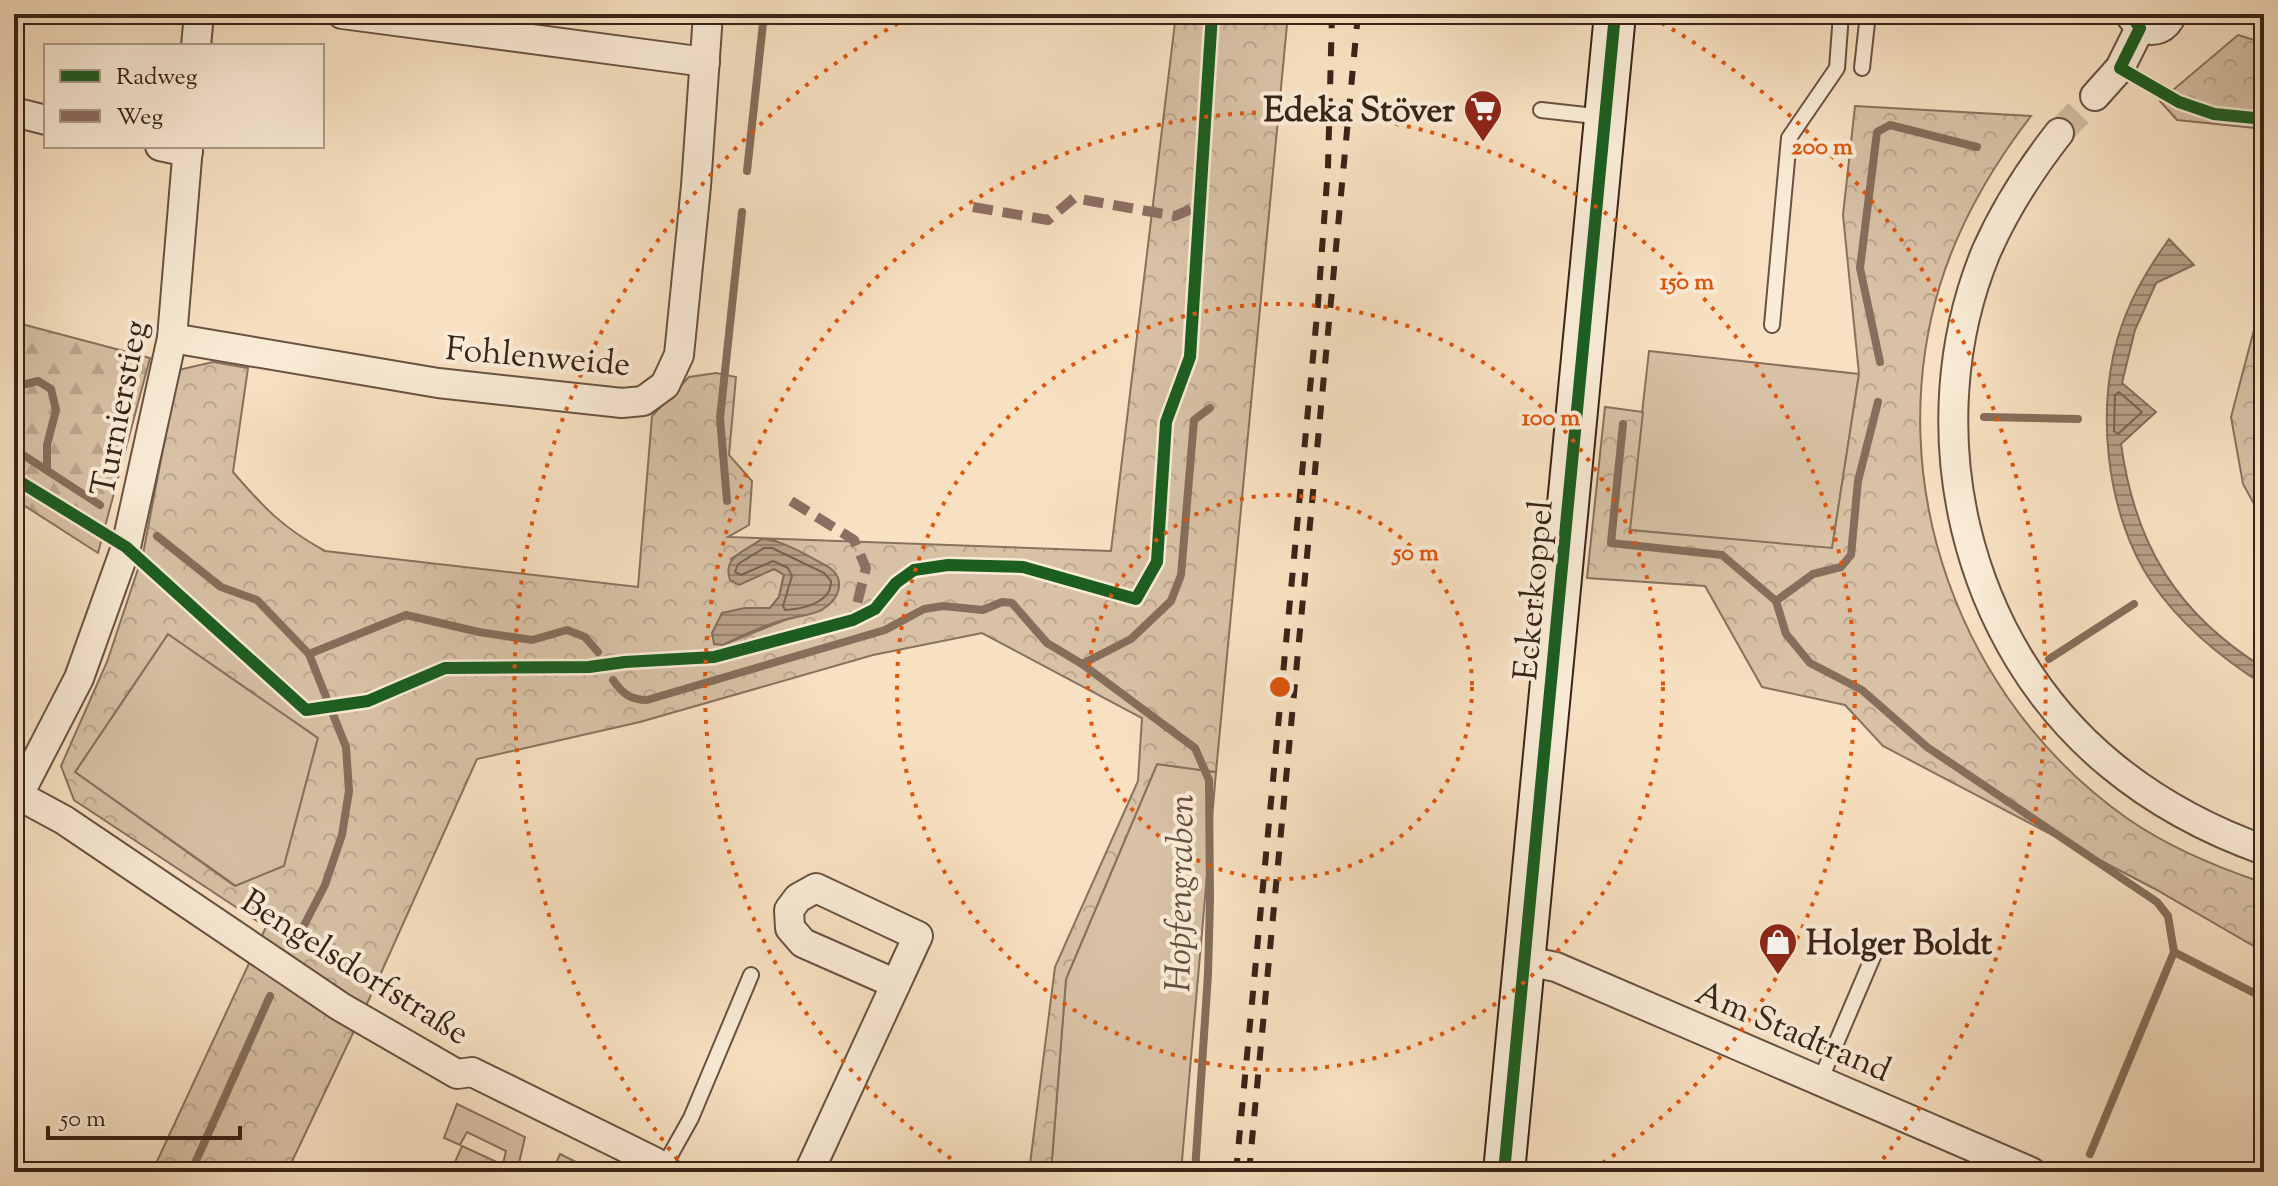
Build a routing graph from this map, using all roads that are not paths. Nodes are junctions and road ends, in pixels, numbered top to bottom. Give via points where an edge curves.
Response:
1 (199, 14) edge
2 (342, 14) edge
3 (708, 14) edge
4 (1615, 14) edge
5 (1841, 14) edge
6 (1868, 14) edge
7 (2172, 14) edge
8 (2135, 21) edge
9 (196, 44) edge
10 (705, 62) junction
11 (1862, 68) dead end
12 (2095, 96) tunnel mouth
13 (1541, 110) dead end
14 (14, 112) edge
15 (1605, 117) junction
16 (44, 120) edge
17 (2059, 133) tunnel mouth
18 (188, 149) edge
19 (1772, 325) dead end
20 (172, 338) junction
21 (16, 797) edge
22 (2264, 850) edge
23 (1875, 952) dead end
24 (1526, 961) junction
25 (751, 975) dead end
26 (896, 984) dead end
27 (1820, 1081) junction
28 (665, 1170) edge
29 (809, 1172) edge
30 (1504, 1172) edge
31 (2031, 1172) edge

1 - 9 street
2 - 10 street
3 - 10 street, Fohlenweide
4 - 15 street, Eckerkoppel
5 - 19 lane via 1837,68 1789,138
6 - 11 lane
7 - 8 street via 2159,29 2147,30
8 - 12 street via 2120,68
10 - 20 street, Fohlenweide via 679,355 665,385 643,401 438,383
13 - 15 lane
14 - 16 street
15 - 24 street, Eckerkoppel
17 - 22 street via 2006,210 1986,252 1960,341 1954,386 1955,463 1976,568 2015,653 2073,730 2147,793 2187,818
18 - 20 street, Turnierstieg
20 - 21 street, Turnierstieg via 126,547 79,678
21 - 28 street, Bengelsdorfstraße via 64,820 341,1007 457,1074 472,1072
23 - 27 lane
24 - 27 street, Am Stadtrand via 1556,967
24 - 30 street, Eckerkoppel
25 - 28 lane
26 - 29 street
27 - 31 street, Am Stadtrand

